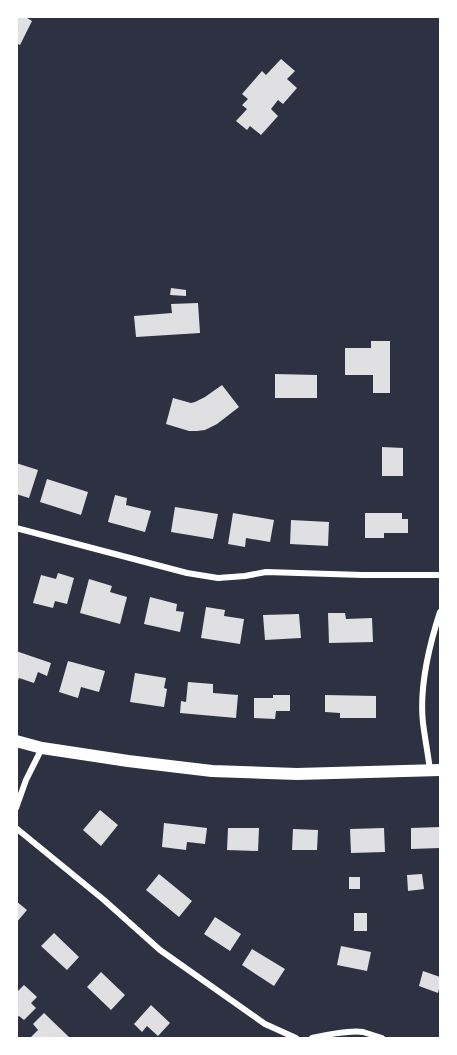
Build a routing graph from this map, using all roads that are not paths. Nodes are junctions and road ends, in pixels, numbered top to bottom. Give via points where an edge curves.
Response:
1 (16, 528) edge
2 (441, 575) edge
3 (441, 612) edge
4 (16, 741) edge
5 (42, 748) junction
6 (435, 770) edge
7 (16, 808) edge
8 (16, 828) edge
9 (296, 1038) edge
10 (312, 1038) edge
11 (382, 1038) edge

1 - 2 street via 218,578 266,572
3 - 6 street via 424,682 423,721
4 - 5 main road
5 - 6 main road via 239,773
5 - 7 street
8 - 9 street via 160,950 265,1024
10 - 11 street via 355,1032

